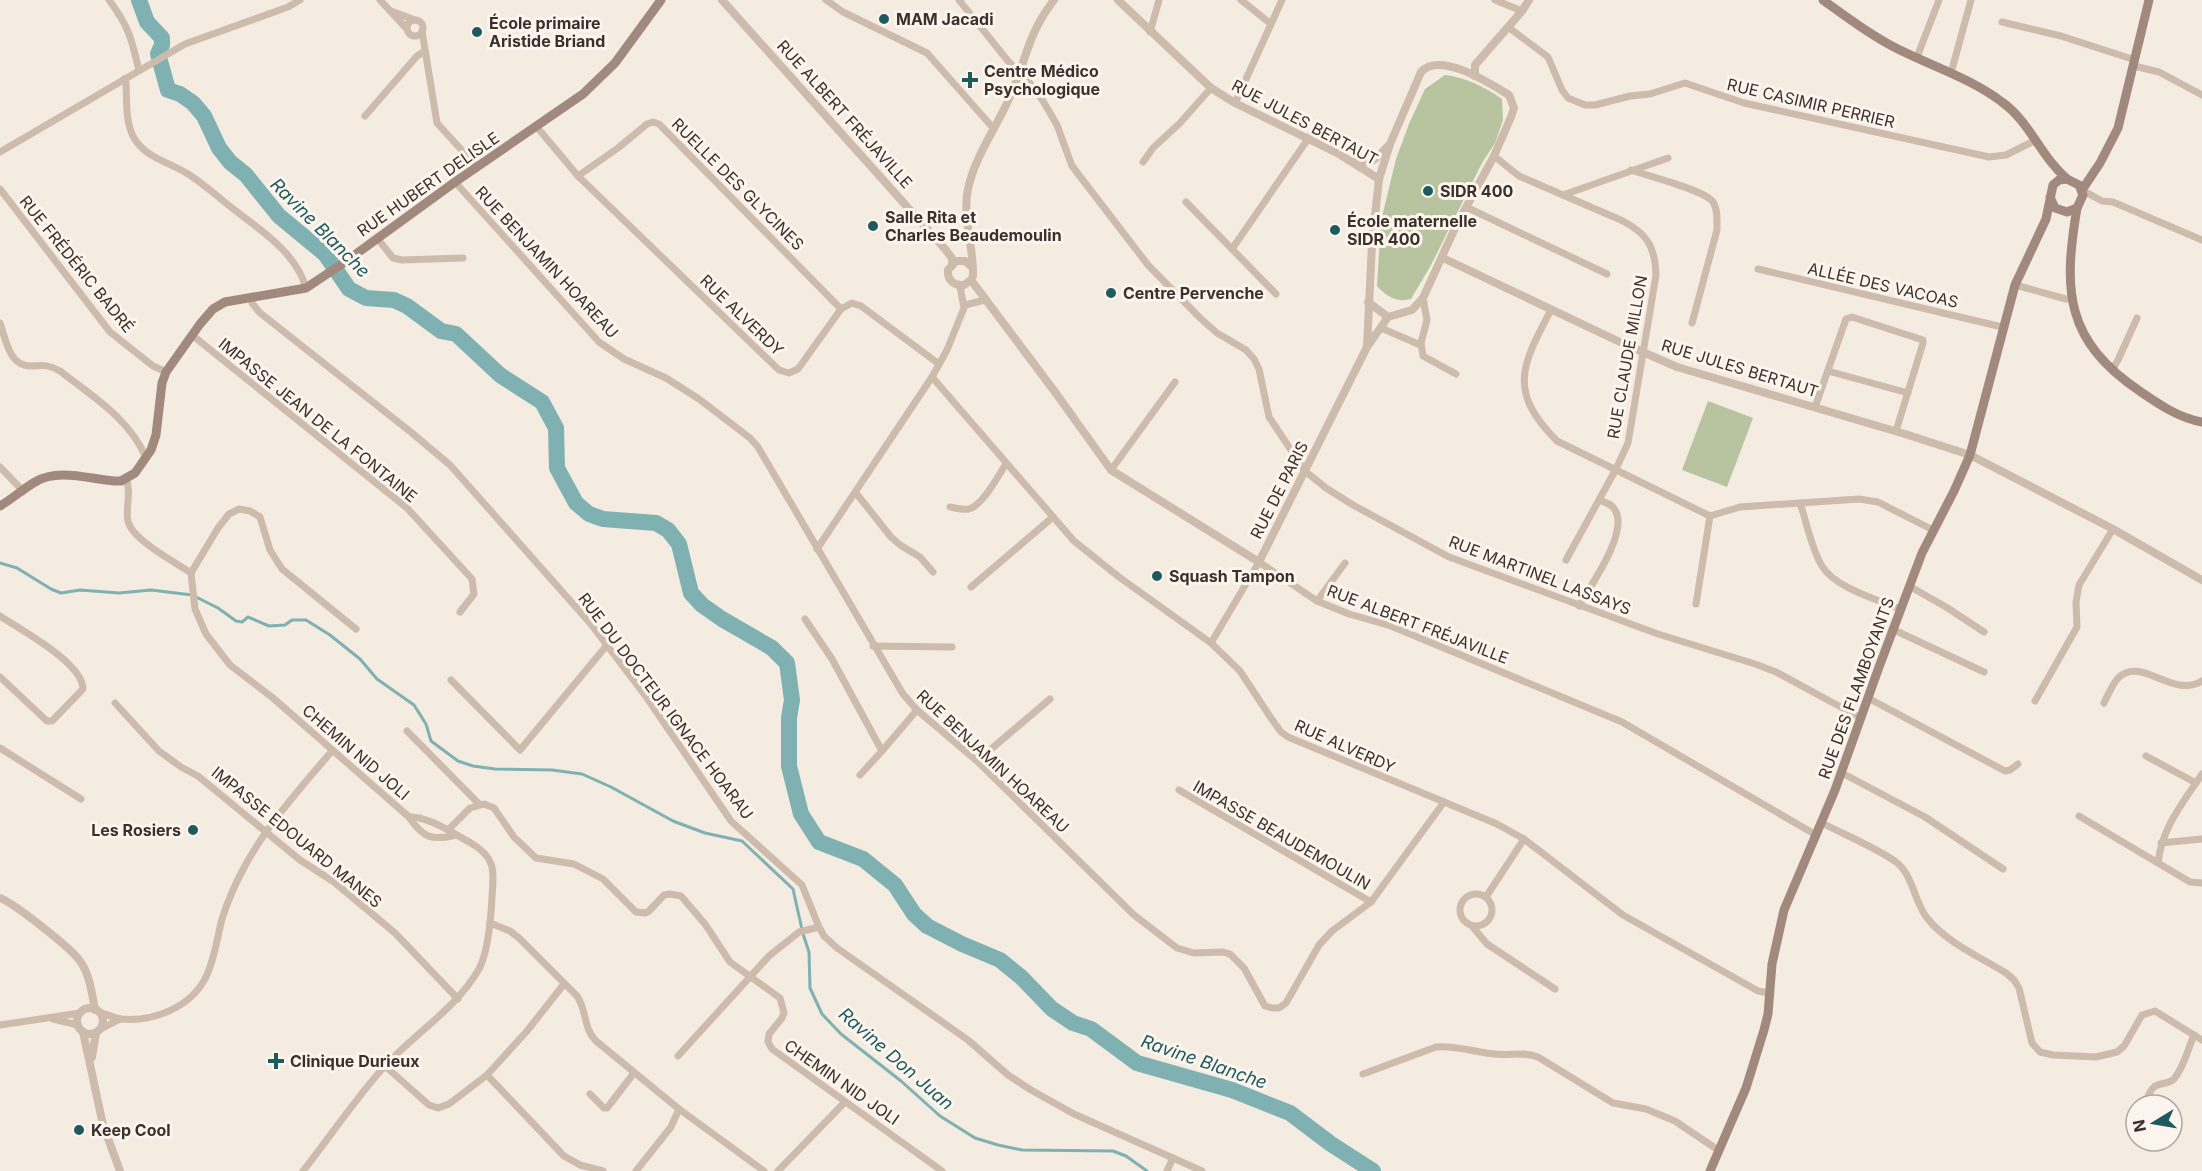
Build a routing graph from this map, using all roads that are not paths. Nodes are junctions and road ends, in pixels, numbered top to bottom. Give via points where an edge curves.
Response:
1 (109, 0) edge
2 (300, 0) edge
3 (380, 0) edge
4 (661, 0) edge
5 (722, 0) edge
6 (826, 0) edge
7 (959, 0) edge
8 (1054, 0) edge
9 (1118, 0) edge
10 (1159, 0) edge
11 (1241, 0) edge
12 (1282, 0) edge
13 (1495, 0) edge
14 (1529, 0) edge
15 (1823, 0) edge
16 (1939, 0) edge
17 (1971, 0) edge
18 (2149, 0) edge
19 (391, 11) junction
20 (1522, 11) junction
21 (415, 20) junction
22 (2002, 22) dead end
23 (1271, 24) junction
24 (1508, 27) junction
25 (407, 29) junction
26 (422, 31) junction
27 (1150, 32) junction
28 (425, 51) junction
29 (1917, 57) junction
30 (2135, 63) junction
31 (1475, 65) junction
32 (1451, 67) junction
33 (139, 70) junction
34 (1019, 72) junction
35 (1952, 73) junction
36 (1475, 75) junction
37 (124, 79) junction
38 (1214, 90) junction
39 (2202, 95) edge
40 (1236, 102) junction
41 (365, 116) dead end
42 (536, 126) junction
43 (994, 129) junction
44 (1309, 138) junction
45 (2037, 140) junction
46 (1390, 144) junction
47 (0, 152) edge
48 (2044, 153) junction
49 (1494, 156) junction
50 (1668, 158) dead end
51 (1143, 162) dead end
52 (2100, 163) junction
53 (477, 167) junction
54 (1631, 170) junction
55 (578, 176) junction
56 (1379, 179) junction
57 (2069, 179) junction
58 (455, 182) junction
59 (2053, 185) junction
60 (0, 189) edge
61 (2082, 190) junction
62 (1563, 195) junction
63 (2050, 197) junction
64 (1186, 202) dead end
65 (1466, 207) junction
66 (2077, 208) junction
67 (2061, 211) junction
68 (2046, 219) junction
69 (2073, 230) junction
70 (377, 238) junction
71 (2202, 240) edge
72 (1232, 249) junction
73 (463, 258) dead end
74 (1443, 258) junction
75 (962, 263) junction
76 (1758, 269) dead end
77 (1607, 274) dead end
78 (966, 284) junction
79 (310, 285) junction
80 (2015, 285) junction
81 (1276, 294) dead end
82 (251, 297) junction
83 (1424, 298) junction
84 (2071, 299) junction
85 (985, 300) junction
86 (1368, 302) junction
87 (966, 305) junction
88 (841, 309) junction
89 (1551, 309) junction
90 (1388, 317) junction
91 (2137, 318) dead end
92 (0, 323) edge
93 (1692, 323) dead end
94 (2002, 327) junction
95 (1381, 328) junction
96 (192, 335) junction
97 (1421, 343) junction
98 (1367, 347) junction
99 (1643, 352) junction
100 (939, 364) junction
101 (1827, 370) junction
102 (2112, 370) junction
103 (166, 372) junction
104 (1456, 374) dead end
105 (932, 377) junction
106 (1174, 381) dead end
107 (1908, 393) junction
108 (1815, 407) junction
109 (2202, 422) edge
110 (1896, 431) junction
111 (1970, 455) junction
112 (146, 458) junction
113 (1006, 464) junction
114 (0, 467) edge
115 (1616, 469) junction
116 (1111, 470) junction
117 (1305, 471) junction
118 (126, 478) junction
119 (23, 491) junction
120 (856, 493) junction
121 (1599, 500) junction
122 (1800, 503) junction
123 (0, 506) edge
124 (950, 507) dead end
125 (1710, 516) junction
126 (1053, 517) junction
127 (2113, 529) junction
128 (1933, 530) junction
129 (817, 549) junction
130 (1566, 560) dead end
131 (1259, 562) junction
132 (1345, 563) dead end
133 (933, 572) dead end
134 (191, 573) junction
135 (2202, 580) edge
136 (1909, 586) junction
137 (971, 587) dead end
138 (1317, 601) junction
139 (1696, 604) dead end
140 (1579, 606) junction
141 (1900, 609) junction
142 (460, 612) dead end
143 (0, 616) edge
144 (805, 619) dead end
145 (356, 629) dead end
146 (1892, 629) junction
147 (1984, 632) dead end
148 (1211, 643) junction
149 (607, 645) junction
150 (873, 646) junction
151 (952, 647) dead end
152 (1984, 672) dead end
153 (0, 677) edge
154 (451, 680) dead end
155 (2202, 681) edge
156 (1868, 698) junction
157 (1050, 699) dead end
158 (2035, 701) dead end
159 (116, 703) dead end
160 (2104, 703) dead end
161 (916, 710) junction
162 (1861, 718) junction
163 (407, 731) dead end
164 (0, 748) edge
165 (332, 751) junction
166 (882, 751) junction
167 (2146, 756) dead end
168 (977, 761) junction
169 (2018, 764) dead end
170 (1842, 773) junction
171 (2202, 774) edge
172 (860, 775) dead end
173 (2196, 783) junction
174 (1179, 790) dead end
175 (81, 799) dead end
176 (1444, 802) junction
177 (479, 804) junction
178 (2079, 816) dead end
179 (409, 817) junction
180 (1822, 823) junction
181 (448, 830) junction
182 (268, 832) junction
183 (456, 835) junction
184 (1816, 835) junction
185 (1524, 839) junction
186 (2202, 839) edge
187 (2161, 843) junction
188 (2158, 862) junction
189 (2003, 868) dead end
190 (2202, 883) edge
191 (1486, 897) junction
192 (0, 898) edge
193 (1371, 902) junction
194 (490, 923) junction
195 (1472, 926) junction
196 (819, 927) junction
197 (751, 978) junction
198 (89, 984) junction
199 (564, 984) junction
200 (1555, 990) dead end
201 (1770, 993) junction
202 (458, 999) junction
203 (82, 1011) junction
204 (97, 1011) junction
205 (51, 1018) junction
206 (120, 1019) junction
207 (0, 1025) edge
208 (81, 1029) junction
209 (97, 1032) junction
210 (2194, 1035) junction
211 (2202, 1040) edge
212 (678, 1056) dead end
213 (91, 1064) junction
214 (385, 1066) junction
215 (634, 1073) junction
216 (1363, 1074) dead end
217 (488, 1075) junction
218 (2150, 1093) edge
219 (590, 1094) dead end
220 (845, 1102) junction
221 (679, 1109) junction
222 (1718, 1150) junction
223 (1173, 1158) junction
224 (120, 1171) edge
225 (303, 1171) edge
226 (603, 1171) edge
227 (636, 1171) edge
228 (764, 1171) edge
229 (778, 1171) edge
230 (942, 1171) edge
231 (1167, 1171) edge
232 (1202, 1171) edge
233 (1710, 1171) edge

1 - 33 street via 130,32
2 - 33 street via 185,44
3 - 19 street
4 - 42 main road, RUE HUBERT DELISLE via 600,80
5 - 75 street, RUE ALBERT FRÉJAVILLE via 952,258
6 - 43 street via 927,53
7 - 34 street, RUE MARTINEL LASSAYS
8 - 34 street via 1032,32
9 - 27 street, RUE JULES BERTAUT
10 - 27 street
11 - 23 street
12 - 23 street
13 - 20 street
14 - 20 street
15 - 29 main road via 1869,32
16 - 29 street
17 - 35 street
18 - 30 main road
19 - 21 street
19 - 25 street
20 - 24 street
21 - 25 street
21 - 26 street via 422,24
22 - 30 street via 2061,36
23 - 40 street
24 - 31 street
24 - 45 street, RUE CASIMIR PERRIER via 1548,57 1568,98 1585,105 1650,94 1685,83 1744,103 1989,157 2006,155
25 - 26 street via 414,36
26 - 28 street
27 - 38 street, RUE JULES BERTAUT
28 - 41 street
28 - 53 street via 437,123
29 - 35 main road
30 - 39 street
30 - 52 main road via 2118,128
31 - 32 street, RUE DE PARIS
31 - 36 street
32 - 36 street, RUE DE PARIS
32 - 46 street, RUE DE PARIS via 1436,63 1421,72
33 - 37 street
34 - 43 street
34 - 117 street, RUE MARTINEL LASSAYS via 1050,113 1079,176 1148,265 1200,318 1254,359 1269,417
35 - 45 main road via 2002,101
36 - 49 street, RUE DE PARIS via 1509,95 1514,108
37 - 47 street
37 - 79 street via 129,123 141,148 192,176 276,243
38 - 40 street, RUE JULES BERTAUT
38 - 51 street via 1158,142
40 - 44 street, RUE JULES BERTAUT
42 - 53 main road, RUE HUBERT DELISLE
42 - 55 street, RUE ALVERDY
43 - 75 street via 968,188 972,249
44 - 46 street, RUE JULES BERTAUT via 1366,164
44 - 56 street, RUE JULES BERTAUT
44 - 72 street
45 - 48 main road
46 - 56 street, RUE DE PARIS
48 - 57 main road
48 - 59 main road
49 - 62 street, RUE CLAUDE MILLON via 1520,176
49 - 65 street, RUE DE PARIS
50 - 54 street
52 - 57 main road via 2084,177
52 - 61 main road
53 - 58 main road, RUE HUBERT DELISLE
54 - 62 street
54 - 93 street via 1702,193 1713,202 1717,230
55 - 88 street, RUELLE DES GLYCINES via 647,124 659,124
55 - 88 street, RUE ALVERDY via 779,370 789,373 798,369
56 - 86 street, RUE DE PARIS
57 - 59 main road
57 - 61 main road
58 - 70 main road, RUE HUBERT DELISLE
58 - 129 street, RUE BENJAMIN HOAREAU via 599,342 624,359 666,378 750,438
59 - 63 main road
60 - 103 street, RUE FRÉDÉRIC BADRÉ via 110,332
61 - 66 main road
61 - 71 street
62 - 99 street, RUE CLAUDE MILLON via 1623,220 1639,229 1649,242 1656,258 1656,275
63 - 67 main road via 2052,205
63 - 68 main road, RUE DES FLAMBOYANTS
64 - 72 street
65 - 74 street, RUE DE PARIS
65 - 77 street
66 - 67 main road
66 - 69 main road
67 - 68 main road
67 - 69 main road
68 - 80 main road, RUE DES FLAMBOYANTS
69 - 84 main road
70 - 73 street via 393,258
70 - 79 main road, RUE HUBERT DELISLE
72 - 81 street
74 - 83 street, RUE DE PARIS
74 - 89 street, RUE JULES BERTAUT
75 - 78 street via 973,276
75 - 78 street via 948,270 949,278 953,284
76 - 94 street, ALLÉE DES VACOAS
78 - 85 street, RUE ALBERT FRÉJAVILLE
78 - 87 street
79 - 82 main road, RUE HUBERT DELISLE
80 - 84 street
80 - 94 main road, RUE DES FLAMBOYANTS
82 - 96 main road, RUE HUBERT DELISLE via 225,302 213,309
82 - 149 street, RUE DU DOCTEUR IGNACE HOARAU via 259,312 450,465
83 - 90 street via 1412,310
83 - 97 street via 1427,320
84 - 102 main road via 2083,332
85 - 87 street
85 - 116 street, RUE ALBERT FRÉJAVILLE
86 - 90 street
86 - 98 street, RUE DE PARIS
87 - 100 street
88 - 100 street via 857,304
89 - 99 street, RUE JULES BERTAUT
89 - 115 street via 1529,353 1524,377 1526,399 1538,422 1557,441
90 - 95 street, RUE DE PARIS
91 - 102 street
92 - 112 street via 11,356 17,362 50,365 60,371 134,433
94 - 111 main road, RUE DES FLAMBOYANTS
95 - 97 street
95 - 98 street, RUE DE PARIS
96 - 103 main road, RUE HUBERT DELISLE
96 - 142 street, IMPASSE JEAN DE LA FONTAINE via 407,508 472,579 474,594
97 - 104 street via 1423,356
98 - 117 street, RUE DE PARIS
99 - 108 street, RUE JULES BERTAUT via 1677,367
99 - 115 street, RUE CLAUDE MILLON via 1628,443
100 - 105 street
101 - 107 street
101 - 107 street via 1846,319 1852,317 1923,340
101 - 108 street
102 - 109 main road via 2170,410
103 - 112 main road, RUE HUBERT DELISLE via 155,442
105 - 113 street, RUE ALVERDY
105 - 120 street
106 - 116 street
107 - 110 street
108 - 110 street, RUE JULES BERTAUT
110 - 111 street, RUE JULES BERTAUT
111 - 127 street, RUE JULES BERTAUT
111 - 128 main road, RUE DES FLAMBOYANTS
112 - 118 main road, RUE HUBERT DELISLE
113 - 124 street via 974,507
113 - 126 street, RUE ALVERDY
114 - 119 street
115 - 121 street, RUE CLAUDE MILLON
115 - 125 street
116 - 131 street, RUE ALBERT FRÉJAVILLE
117 - 131 street, RUE DE PARIS
117 - 140 street, RUE MARTINEL LASSAYS via 1353,505 1449,557
118 - 119 main road via 114,481 57,475 35,482
118 - 134 street via 130,487 128,521 135,533
119 - 123 main road
120 - 129 street
120 - 133 street via 891,537 920,557
121 - 130 street, RUE CLAUDE MILLON
121 - 140 street via 1612,506 1618,522 1613,547
122 - 125 street via 1740,507
122 - 128 street via 1859,499 1878,502
122 - 141 street via 1818,557 1828,574 1840,584
125 - 139 street
126 - 137 street
126 - 148 street, RUE ALVERDY via 1074,541 1119,577
127 - 135 street, RUE JULES BERTAUT
127 - 158 street via 2079,585 2077,627
128 - 136 main road, RUE DES FLAMBOYANTS
129 - 150 street, RUE BENJAMIN HOAREAU
131 - 138 street, RUE ALBERT FRÉJAVILLE
131 - 148 street, RUE DE PARIS
132 - 138 street
134 - 145 street via 229,514 239,509 250,511 260,517 270,550 282,569
134 - 165 street, CHEMIN NID JOLI via 195,609 206,634 230,665
136 - 141 main road, RUE DES FLAMBOYANTS
136 - 147 street
138 - 184 street, RUE ALBERT FRÉJAVILLE via 1391,626 1622,722
140 - 162 street, RUE MARTINEL LASSAYS via 1776,672
141 - 146 main road, RUE DES FLAMBOYANTS
143 - 153 street via 69,664 83,689 52,721 47,721
144 - 166 street via 832,659
146 - 152 street
146 - 156 main road, RUE DES FLAMBOYANTS
148 - 176 street, RUE ALVERDY via 1240,671 1270,718 1288,737
149 - 154 street via 520,750
149 - 196 street, RUE DU DOCTEUR IGNACE HOARAU via 731,821 787,869 806,891
150 - 151 street
150 - 161 street, RUE BENJAMIN HOAREAU
155 - 160 street via 2180,687 2140,671 2133,672 2117,680
156 - 162 main road, RUE DES FLAMBOYANTS
156 - 169 street via 2005,771
157 - 168 street
159 - 182 street, IMPASSE EDOUARD MANES via 159,751 198,776
161 - 166 street
161 - 168 street, RUE BENJAMIN HOAREAU
162 - 170 main road, RUE DES FLAMBOYANTS
163 - 177 street
164 - 175 street
165 - 179 street, CHEMIN NID JOLI
165 - 182 street
166 - 172 street
167 - 173 street
168 - 193 street, RUE BENJAMIN HOAREAU via 1134,915 1185,951 1230,954 1244,968 1265,1006 1280,1008 1286,1003 1309,960 1332,931
170 - 180 main road, RUE DES FLAMBOYANTS
170 - 189 street via 1925,817
171 - 173 street
173 - 187 street via 2168,825
174 - 193 street, IMPASSE BEAUDEMOULIN
176 - 185 street, RUE ALVERDY
176 - 193 street, RUE BENJAMIN HOAREAU
177 - 181 street
177 - 197 street, CHEMIN NID JOLI via 494,808 514,837 536,858 574,864 603,879 636,912 649,911 664,896 681,896 730,962
178 - 188 street
179 - 181 street, CHEMIN NID JOLI via 419,816
179 - 183 street via 428,836 439,839
180 - 184 main road, RUE DES FLAMBOYANTS
180 - 210 street via 1896,862 1908,877 1918,904 1939,932 2014,980 2022,995 2032,1043 2040,1052 2096,1057 2117,1052 2148,1011 2155,1011
181 - 183 street, CHEMIN NID JOLI
182 - 202 street, IMPASSE EDOUARD MANES via 395,933
182 - 206 street via 236,882 214,956 194,994 182,1005 160,1015
183 - 194 street, CHEMIN NID JOLI via 484,851 490,860
184 - 201 main road, RUE DES FLAMBOYANTS via 1784,910
185 - 191 street
185 - 201 street, RUE ALVERDY via 1623,915 1758,991
186 - 187 street
187 - 188 street
188 - 190 street via 2190,882
191 - 195 street via 1492,907 1491,917 1486,923
191 - 195 street via 1474,894 1463,901 1461,913
192 - 198 street via 65,945 80,960
194 - 199 street via 519,938
194 - 202 street via 480,967
195 - 200 street via 1487,944
196 - 197 street via 800,932 769,956
196 - 223 street, RUE DU DOCTEUR IGNACE HOARAU via 837,948 968,1040 1008,1075 1074,1114
197 - 212 street
197 - 220 street, CHEMIN NID JOLI via 782,1003 782,1018 768,1038 772,1049
198 - 203 street
198 - 204 street
199 - 215 street via 580,1000 590,1035
199 - 217 street
201 - 222 main road, RUE DES FLAMBOYANTS via 1764,1030 1746,1088
202 - 214 street
203 - 204 street
203 - 205 street
203 - 208 street
204 - 206 street
204 - 209 street via 103,1023
205 - 207 street
205 - 208 street
206 - 209 street
208 - 209 street
208 - 213 street
209 - 213 street
210 - 211 street
210 - 218 street via 2174,1079 2156,1086
213 - 224 street via 103,1125
214 - 217 street via 429,1105 438,1108
214 - 225 street
215 - 219 street via 607,1108
215 - 221 street
216 - 222 street via 1436,1047 1528,1053 1613,1103 1646,1109 1675,1121
217 - 226 street via 564,1156
220 - 229 street
220 - 230 street, CHEMIN NID JOLI
221 - 227 street via 671,1127
221 - 228 street
222 - 233 main road, RUE DES FLAMBOYANTS
223 - 231 street
223 - 232 street, RUE DU DOCTEUR IGNACE HOARAU

